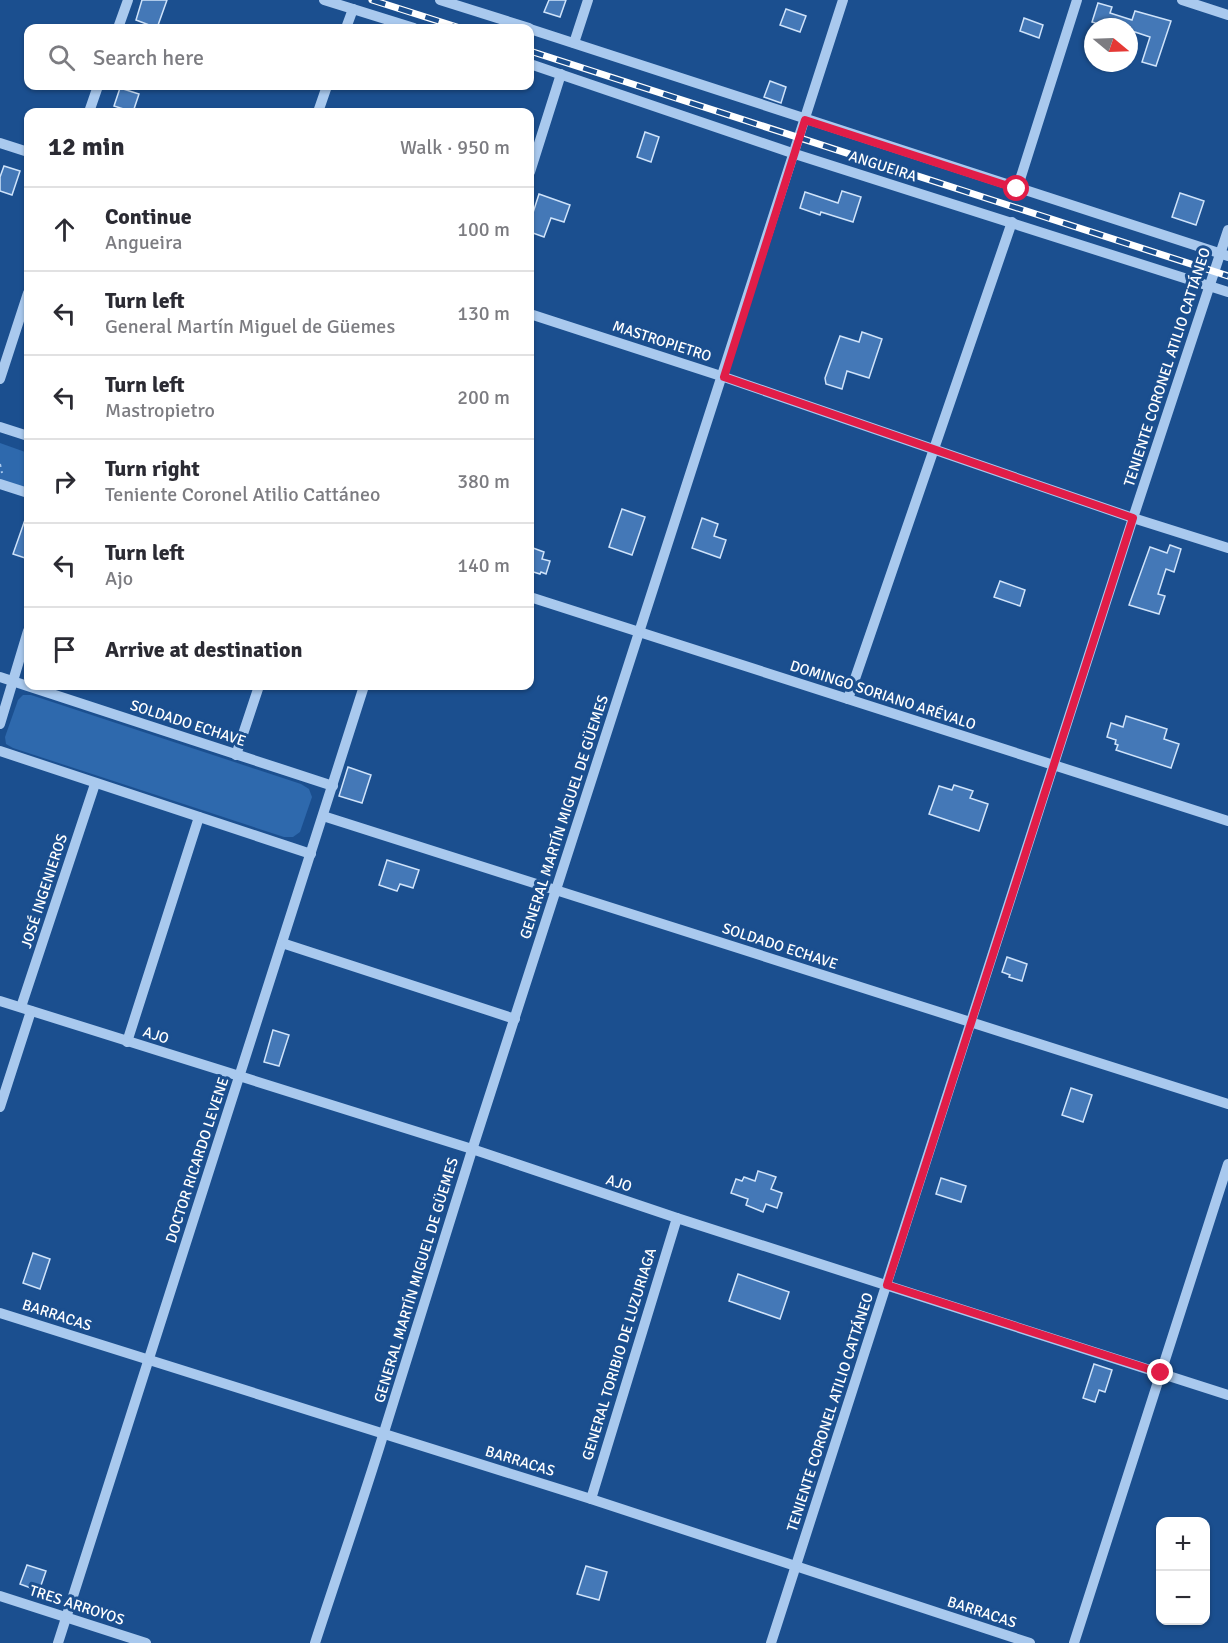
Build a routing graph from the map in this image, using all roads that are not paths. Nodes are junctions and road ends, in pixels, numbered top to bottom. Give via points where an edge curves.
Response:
1 (128, 0) edge
2 (324, 0) edge
3 (440, 0) edge
4 (588, 0) edge
5 (843, 0) edge
6 (1077, 0) edge
7 (1182, 0) edge
8 (353, 9) junction
9 (1228, 15) edge
10 (119, 24) edge
11 (347, 24) edge
12 (401, 24) edge
13 (514, 24) edge
14 (534, 31) edge
15 (574, 43) junction
16 (534, 65) edge
17 (561, 74) junction
18 (97, 90) edge
19 (326, 90) edge
20 (90, 108) edge
21 (319, 108) edge
22 (805, 120) junction
23 (0, 143) edge
24 (24, 151) edge
25 (795, 154) junction
26 (534, 159) edge
27 (1017, 189) junction
28 (1012, 222) junction
29 (1228, 231) edge
30 (1224, 255) edge
31 (1210, 286) junction
32 (1228, 292) edge
33 (24, 305) edge
34 (534, 315) edge
35 (724, 377) junction
36 (0, 379) edge
37 (0, 427) edge
38 (24, 435) edge
39 (934, 448) junction
40 (0, 484) edge
41 (24, 493) edge
42 (1133, 518) junction
43 (1228, 548) edge
44 (534, 598) edge
45 (638, 632) junction
46 (24, 645) edge
47 (0, 677) edge
48 (13, 682) junction
49 (24, 686) edge
50 (37, 690) edge
51 (258, 690) edge
52 (363, 690) edge
53 (848, 699) junction
54 (0, 724) edge
55 (0, 751) edge
56 (236, 755) junction
57 (1055, 765) junction
58 (95, 784) junction
59 (333, 786) junction
60 (323, 816) junction
61 (199, 818) junction
62 (1228, 821) edge
63 (311, 854) junction
64 (557, 890) junction
65 (282, 943) junction
66 (0, 1001) edge
67 (26, 1009) junction
68 (515, 1019) junction
69 (972, 1022) junction
70 (127, 1042) junction
71 (239, 1077) junction
72 (1228, 1104) edge
73 (0, 1107) edge
74 (472, 1149) junction
75 (1228, 1164) edge
76 (677, 1218) junction
77 (887, 1285) junction
78 (0, 1313) edge
79 (149, 1360) junction
80 (1161, 1373) junction
81 (1228, 1395) edge
82 (384, 1434) junction
83 (591, 1499) junction
84 (796, 1566) junction
85 (0, 1596) edge
86 (66, 1617) junction
87 (58, 1643) edge
88 (146, 1643) edge
89 (315, 1643) edge
90 (771, 1643) edge
91 (1030, 1643) edge
92 (1074, 1643) edge

1 - 10 street
2 - 8 street
3 - 13 street, ANGUEIRA
4 - 15 street
5 - 22 street, GENERAL MARTÍN MIGUEL DE GÜEMES
6 - 27 street
7 - 9 street
8 - 11 street
8 - 12 street
14 - 15 street, ANGUEIRA
15 - 22 street, ANGUEIRA
16 - 17 street, ANGUEIRA
17 - 25 street, ANGUEIRA
17 - 26 street
18 - 20 street
19 - 21 street
22 - 25 street, GENERAL MARTÍN MIGUEL DE GÜEMES
22 - 27 street, ANGUEIRA
23 - 24 street
25 - 28 street, ANGUEIRA
25 - 35 street, GENERAL MARTÍN MIGUEL DE GÜEMES
27 - 30 street, ANGUEIRA
28 - 31 street, ANGUEIRA
28 - 39 street
29 - 30 street, TENIENTE CORONEL ATILIO CATTÁNEO
30 - 31 street, TENIENTE CORONEL ATILIO CATTÁNEO
31 - 32 street, ANGUEIRA
31 - 42 street, TENIENTE CORONEL ATILIO CATTÁNEO
33 - 36 street
34 - 35 street, MASTROPIETRO
35 - 39 street, MASTROPIETRO
35 - 45 street, GENERAL MARTÍN MIGUEL DE GÜEMES
37 - 38 street
39 - 42 street, MASTROPIETRO
39 - 53 street
40 - 41 street
42 - 43 street, MASTROPIETRO
42 - 57 street, TENIENTE CORONEL ATILIO CATTÁNEO
44 - 45 street, DOMINGO SORIANO ARÉVALO
45 - 53 street, DOMINGO SORIANO ARÉVALO
45 - 64 street, GENERAL MARTÍN MIGUEL DE GÜEMES
46 - 48 street
47 - 48 street, SOLDADO ECHAVE
48 - 49 street, SOLDADO ECHAVE
48 - 54 street
50 - 56 street, SOLDADO ECHAVE
51 - 56 street
52 - 59 street, DOCTOR RICARDO LEVENE
53 - 57 street, DOMINGO SORIANO ARÉVALO
55 - 58 street
56 - 59 street, SOLDADO ECHAVE
57 - 62 street, DOMINGO SORIANO ARÉVALO
57 - 69 street, TENIENTE CORONEL ATILIO CATTÁNEO
58 - 61 street
58 - 67 street, JOSÉ INGENIEROS
59 - 60 street, DOCTOR RICARDO LEVENE
60 - 63 street, DOCTOR RICARDO LEVENE
60 - 64 street, SOLDADO ECHAVE
61 - 63 street
61 - 70 street
63 - 65 street, DOCTOR RICARDO LEVENE
64 - 68 street, GENERAL MARTÍN MIGUEL DE GÜEMES
64 - 69 street, SOLDADO ECHAVE
65 - 68 street
65 - 71 street, DOCTOR RICARDO LEVENE
66 - 67 street, AJO
67 - 70 street, AJO
67 - 73 street, JOSÉ INGENIEROS
68 - 74 street, GENERAL MARTÍN MIGUEL DE GÜEMES
69 - 72 street, SOLDADO ECHAVE
69 - 77 street, TENIENTE CORONEL ATILIO CATTÁNEO
70 - 71 street, AJO
71 - 74 street, AJO
71 - 79 street, DOCTOR RICARDO LEVENE
74 - 76 street, AJO
74 - 82 street, GENERAL MARTÍN MIGUEL DE GÜEMES
75 - 80 street
76 - 77 street, AJO
76 - 83 street, GENERAL TORIBIO DE LUZURIAGA
77 - 80 street, AJO
77 - 84 street, TENIENTE CORONEL ATILIO CATTÁNEO
78 - 79 street, BARRACAS
79 - 82 street, BARRACAS
79 - 86 street, DOCTOR RICARDO LEVENE
80 - 81 street, AJO
80 - 92 street
82 - 83 street, BARRACAS
82 - 89 street, GENERAL MARTÍN MIGUEL DE GÜEMES
83 - 84 street, BARRACAS
84 - 90 street, TENIENTE CORONEL ATILIO CATTÁNEO
84 - 91 street, BARRACAS
85 - 86 street, TRES ARROYOS
86 - 87 street, DOCTOR RICARDO LEVENE
86 - 88 street, TRES ARROYOS

